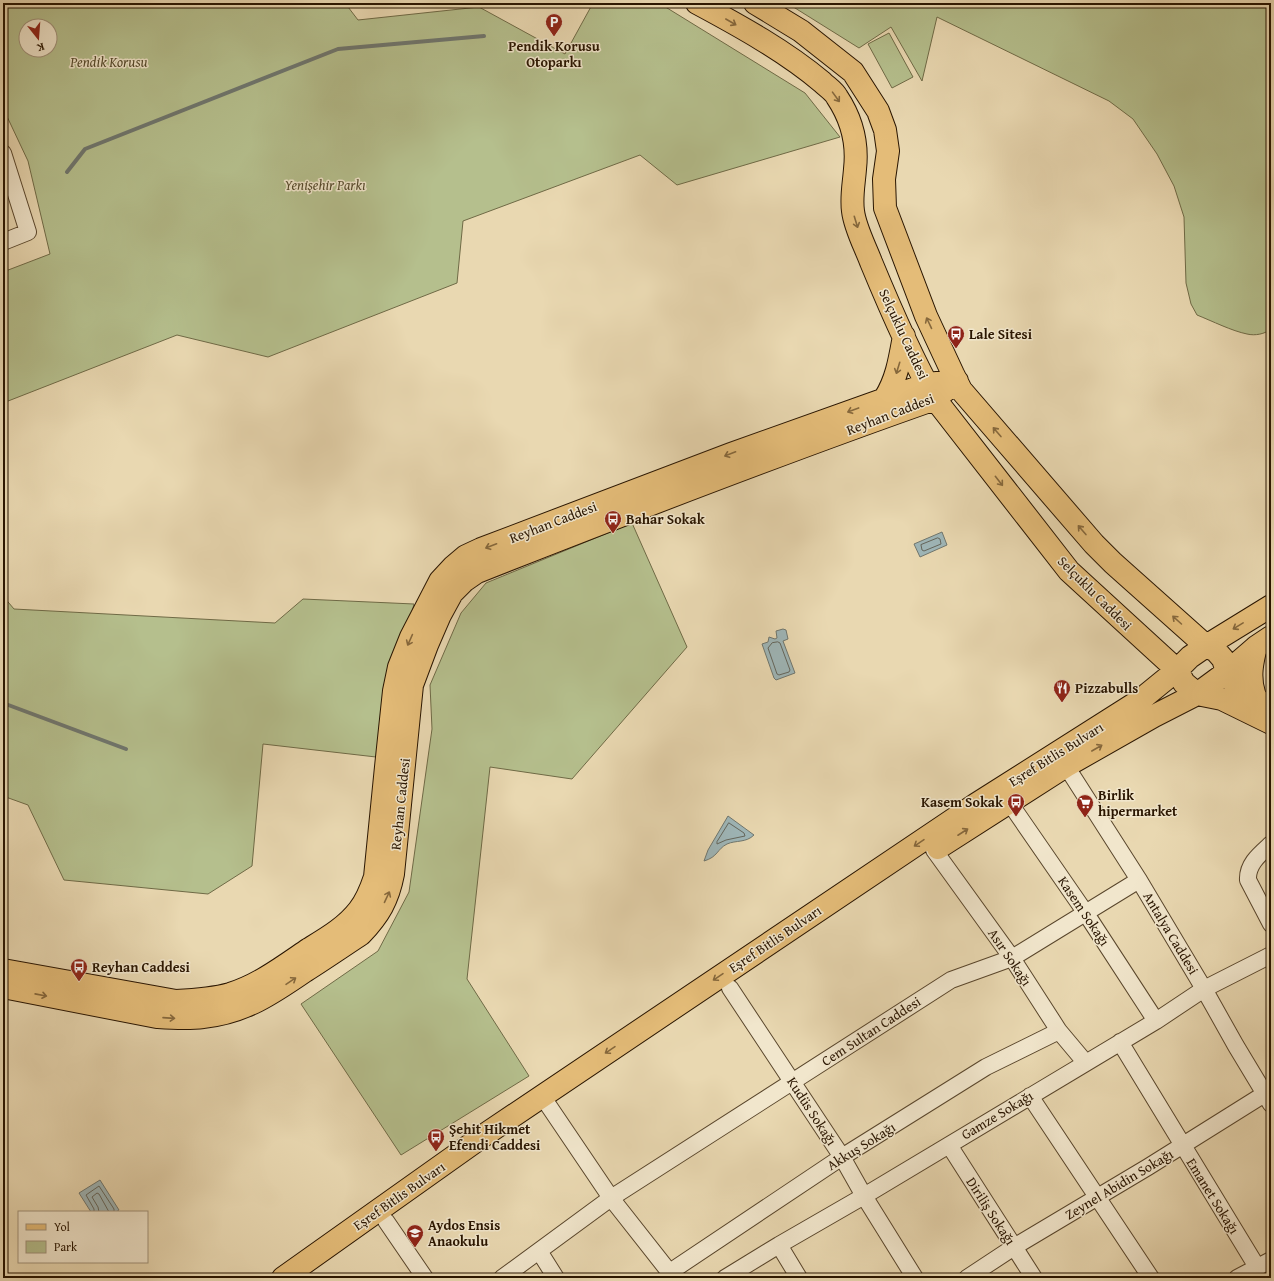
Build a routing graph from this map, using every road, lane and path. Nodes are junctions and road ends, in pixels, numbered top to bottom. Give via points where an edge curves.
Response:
1 (697, 3) edge
2 (755, 3) edge
3 (3, 153) edge
4 (3, 242) edge
5 (904, 336) junction
6 (957, 381) junction
7 (931, 391) junction
8 (885, 398) junction
9 (1271, 606) edge
10 (1145, 641) junction
11 (1264, 642) edge
12 (1206, 646) junction
13 (1177, 670) junction
14 (1227, 672) junction
15 (1151, 692) junction
16 (1197, 694) junction
17 (1271, 718) edge
18 (1271, 724) edge
19 (1066, 766) junction
20 (1009, 802) junction
21 (1271, 844) edge
22 (934, 850) junction
23 (1139, 880) junction
24 (1085, 912) junction
25 (1271, 924) edge
26 (1271, 955) edge
27 (1012, 958) junction
28 (3, 970) edge
29 (3, 988) edge
30 (730, 988) junction
31 (1204, 989) junction
32 (1156, 1021) junction
33 (1059, 1031) junction
34 (1120, 1042) junction
35 (1085, 1062) junction
36 (793, 1082) junction
37 (1030, 1096) junction
38 (1269, 1096) edge
39 (546, 1103) junction
40 (948, 1145) junction
41 (1182, 1146) junction
42 (842, 1157) junction
43 (864, 1196) junction
44 (1098, 1197) junction
45 (611, 1198) junction
46 (386, 1221) junction
47 (779, 1245) junction
48 (1014, 1247) junction
49 (539, 1251) junction
50 (1271, 1260) edge
51 (1256, 1268) junction
52 (672, 1275) edge
53 (283, 1278) edge
54 (305, 1278) edge
55 (425, 1278) edge
56 (502, 1278) edge
57 (556, 1278) edge
58 (725, 1278) edge
59 (799, 1278) edge
60 (915, 1278) edge
61 (967, 1278) edge
62 (1034, 1278) edge
63 (1151, 1278) edge
64 (1237, 1278) edge

1 -> 5 main road, Selçuklu Caddesi via 784,54 837,95 849,119 855,142 853,212 886,298
6 -> 2 main road, Selçuklu Caddesi via 926,316 885,208 884,179 888,151 885,130 878,111 853,72 802,31
3 - 4 street via 28,232
5 - 7 main road, Selçuklu Caddesi
5 -> 8 main road via 900,362 891,389
6 - 7 main road, Reyhan Caddesi
12 -> 6 main road, Selçuklu Caddesi via 1094,544 961,390
7 - 8 main road, Reyhan Caddesi
7 -> 10 main road, Selçuklu Caddesi via 1069,571
29 -> 7 main road, Reyhan Caddesi via 157,1017 179,1018 225,1013 268,996 361,934 372,922 389,892 412,685 440,615 452,593 464,581 477,572 755,464
8 -> 28 main road, Reyhan Caddesi via 481,549 466,556 453,567 440,581 398,667 375,877 369,895 360,910 339,929 269,976 252,986 229,994 201,1000 176,1001
9 -> 12 main road, Eşref Bitlis Bulvarı
10 - 13 main road, Selçuklu Caddesi
10 - 15 main road via 1152,657
11 - 14 main road, Eşref Bitlis Bulvarı
11 - 17 main road via 1252,661 1251,677 1254,694
12 - 13 main road, Eşref Bitlis Bulvarı
12 - 14 main road, Selçuklu Caddesi via 1216,651 1223,659
13 - 15 main road, Eşref Bitlis Bulvarı
13 - 16 main road, Selçuklu Caddesi via 1184,684
14 - 16 main road, Eşref Bitlis Bulvarı
14 - 17 main road, Selçuklu Caddesi via 1238,688
15 -> 39 main road, Eşref Bitlis Bulvarı via 974,805
16 - 18 main road via 1222,699
19 -> 16 main road, Eşref Bitlis Bulvarı
19 - 20 main road, Eşref Bitlis Bulvarı
19 - 23 street, Antalya Caddesi
22 -> 20 main road, Eşref Bitlis Bulvarı
20 - 24 street, Kasem Sokağı
21 - 25 street via 1257,857 1248,875 1248,880
22 - 27 street, Asır Sokağı
22 - 30 main road, Eşref Bitlis Bulvarı
23 - 24 street, Cem Sultan Caddesi
23 - 31 street, Antalya Caddesi
24 - 27 street, Cem Sultan Caddesi
24 - 32 street, Kasem Sokağı
26 - 31 street, Gamze Sokağı
27 - 33 street, Asır Sokağı
27 - 36 street, Cem Sultan Caddesi via 951,980
30 - 36 street, Kudüs Sokağı
30 - 39 main road, Eşref Bitlis Bulvarı
31 - 32 street, Gamze Sokağı
31 - 38 street, Antalya Caddesi via 1236,1046
32 - 34 street, Gamze Sokağı
33 - 35 street, Asır Sokağı
33 - 42 street, Akkuş Sokağı via 986,1068
34 - 35 street, Gamze Sokağı
34 - 41 street, Emanet Sokağı
35 - 37 street, Gamze Sokağı
36 - 42 street, Kudüs Sokağı
36 - 45 street, Cem Sultan Caddesi
37 - 40 street, Gamze Sokağı
37 - 44 street
38 - 41 street, Zeynel Abidin Sokağı
39 - 45 street
39 - 46 main road, Eşref Bitlis Bulvarı
39 - 53 main road, Eşref Bitlis Bulvarı via 483,1136
40 - 43 street, Gamze Sokağı
40 - 48 street, Diriliş Sokağı
41 - 44 street, Zeynel Abidin Sokağı
41 - 51 street, Emanet Sokağı
42 - 43 street, Kudüs Sokağı
42 - 52 street, Akkuş Sokağı
43 - 47 street, Gamze Sokağı
43 - 60 street, Kudüs Sokağı
44 - 48 street, Zeynel Abidin Sokağı
44 - 63 street
45 - 49 street, Cem Sultan Caddesi
45 - 52 street
46 - 54 main road, Eşref Bitlis Bulvarı
46 - 55 street
47 - 58 street, Gamze Sokağı
47 - 59 street
48 - 61 street, Zeynel Abidin Sokağı
48 - 62 street, Diriliş Sokağı
49 - 56 street, Cem Sultan Caddesi
49 - 57 street
50 - 51 street
51 - 64 street

